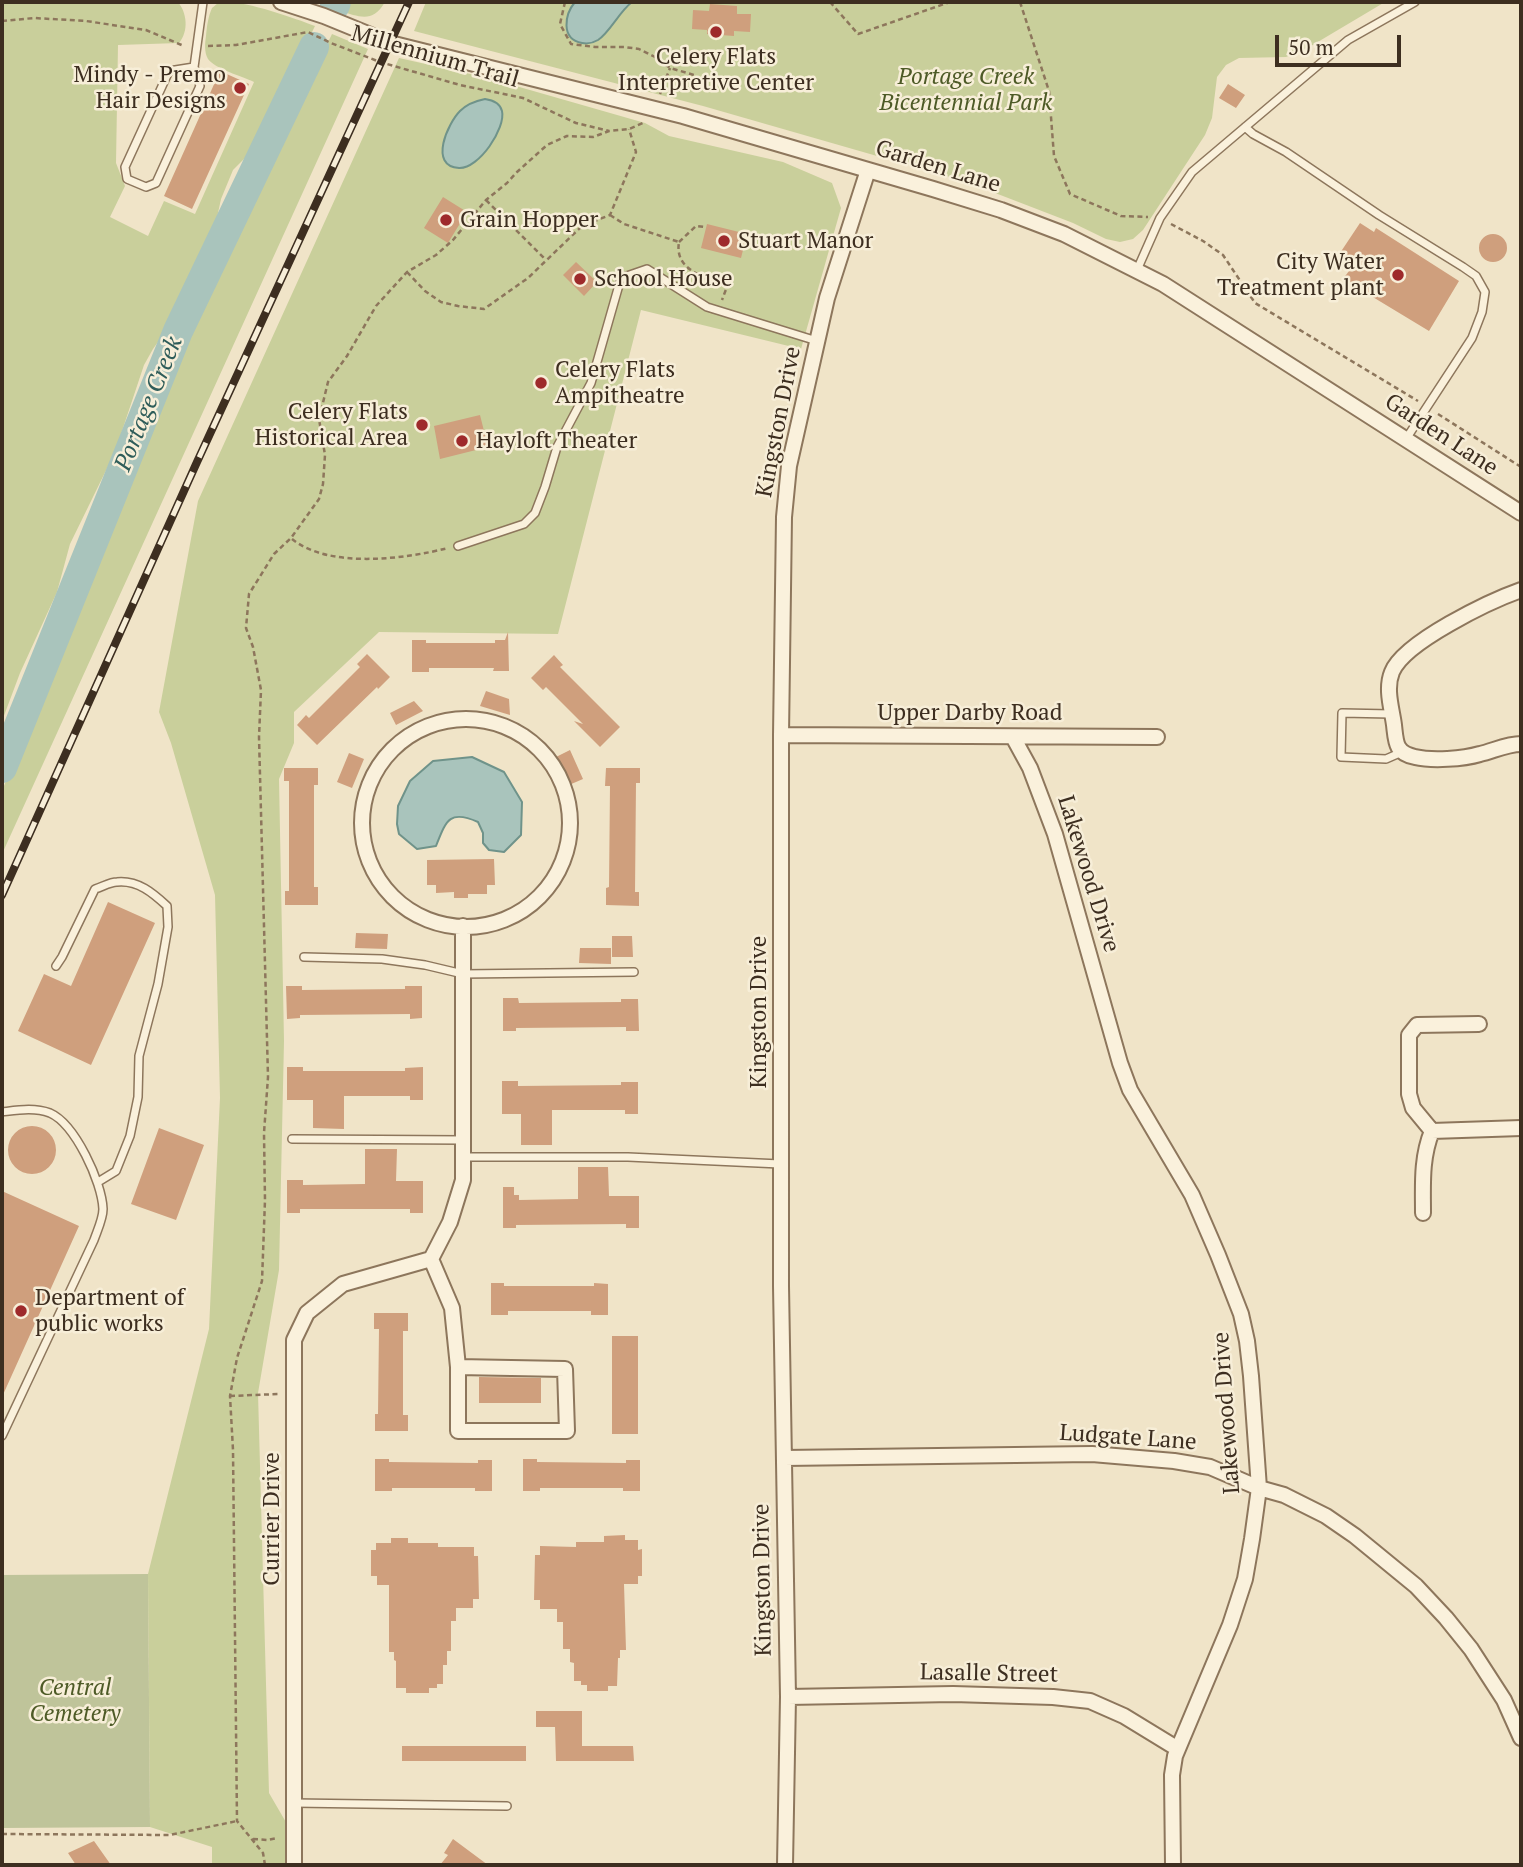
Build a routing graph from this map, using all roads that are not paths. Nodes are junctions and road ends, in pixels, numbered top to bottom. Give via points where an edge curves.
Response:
1 (203, 2) edge
2 (281, 2) edge
3 (1415, 2) edge
4 (194, 67) junction
5 (1245, 127) junction
6 (868, 170) junction
7 (1137, 270) junction
8 (817, 341) junction
9 (1406, 439) junction
10 (1521, 513) edge
11 (458, 546) road end
12 (1521, 590) edge
13 (1392, 714) junction
14 (781, 735) junction
15 (1013, 737) junction
16 (1157, 737) dead end
17 (1521, 744) edge
18 (1403, 752) junction
19 (463, 926) junction
20 (304, 957) dead end
21 (55, 966) dead end
22 (635, 972) dead end
23 (463, 974) junction
24 (1479, 1024) dead end
25 (2, 1112) edge
26 (1521, 1128) edge
27 (1432, 1131) junction
28 (292, 1139) dead end
29 (463, 1140) junction
30 (463, 1157) junction
31 (781, 1164) junction
32 (98, 1182) junction
33 (1423, 1213) dead end
34 (431, 1259) junction
35 (458, 1367) junction
36 (2, 1436) edge
37 (784, 1458) junction
38 (1259, 1488) junction
39 (788, 1697) junction
40 (1521, 1738) edge
41 (1178, 1749) junction
42 (294, 1803) junction
43 (507, 1806) dead end
44 (294, 1865) edge
45 (785, 1865) edge
46 (1173, 1865) edge

1 - 4 lane
2 - 6 street, Garden Lane via 390,43 683,116
3 - 5 lane via 1348,40
4 - 4 lane via 169,71 125,167 127,179 146,187 156,183 200,86
5 - 7 lane via 1192,172 1160,218
5 - 9 lane via 1476,276 1485,292 1472,338
6 - 7 street, Garden Lane via 1001,210
6 - 8 street, Kingston Drive
7 - 9 street, Garden Lane
8 - 11 lane via 707,307 647,269 621,278 591,383 557,447 535,513 524,524
8 - 14 street, Kingston Drive via 789,466 784,517
9 - 10 street, Garden Lane
12 - 13 street via 1463,616 1406,652 1392,672
13 - 18 street via 1396,745
13 - 18 lane via 1342,713 1340,757 1386,759
14 - 15 street, Upper Darby Road
14 - 31 street, Kingston Drive
15 - 16 street, Upper Darby Road
15 - 38 street, Lakewood Drive via 1049,816 1119,1063 1192,1195 1236,1297 1247,1341
17 - 18 street via 1441,758
19 - 19 street via 489,925 521,912 547,890 564,860 571,826 562,781 551,761 526,736 495,722 460,718 426,725 397,744 374,770 362,803 362,838 372,870 393,898 421,918
19 - 23 street
20 - 23 lane via 382,958
21 - 32 lane via 95,889 116,881 138,884 167,906 168,927 139,1056 138,1097 130,1136 116,1171
22 - 23 lane
23 - 29 street
24 - 27 street via 1417,1025 1409,1035 1409,1094 1413,1108
25 - 32 lane via 27,1108 50,1113 65,1124
26 - 27 street
27 - 33 street via 1423,1160
28 - 29 lane
29 - 30 street
30 - 31 lane via 628,1157
30 - 34 street via 463,1180 450,1222
31 - 37 street, Kingston Drive
32 - 36 lane via 103,1212 94,1240
34 - 35 street via 452,1308
34 - 42 street, Currier Drive via 343,1284 307,1313 294,1340
35 - 35 street via 458,1431 567,1431 565,1369
37 - 38 street, Ludgate Lane via 1130,1456 1210,1467
37 - 39 street, Kingston Drive
38 - 40 street, Ludgate Lane via 1284,1495 1326,1517 1416,1586 1471,1649 1504,1700
38 - 41 street, Lakewood Drive via 1245,1579
39 - 41 street, Lasalle Street via 953,1694 1090,1701
39 - 45 street, Kingston Drive
41 - 46 street, Lakewood Drive via 1172,1775
42 - 43 lane
42 - 44 street, Currier Drive

